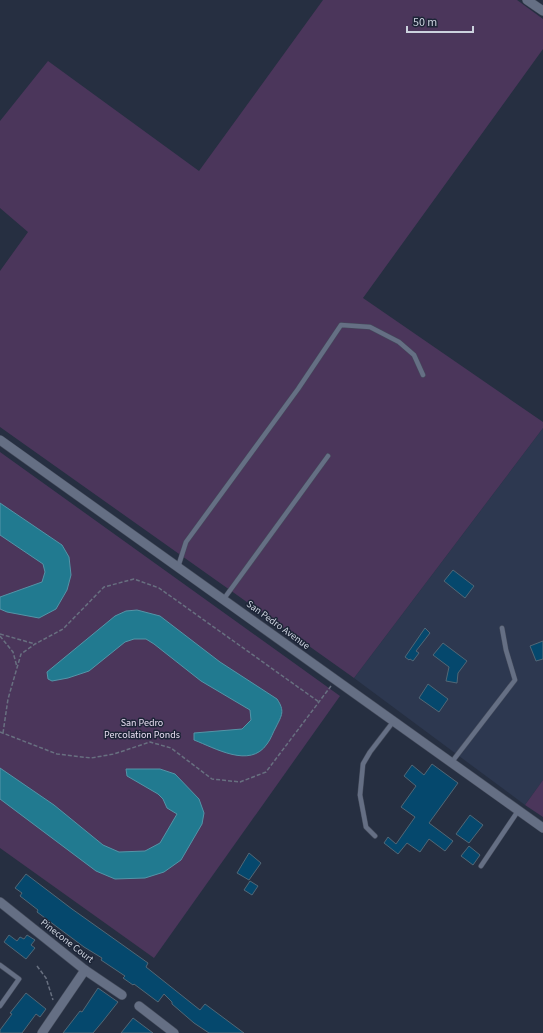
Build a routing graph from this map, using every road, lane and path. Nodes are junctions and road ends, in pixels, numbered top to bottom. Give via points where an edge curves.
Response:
1 (527, 0) edge
2 (543, 11) edge
3 (423, 375) dead end
4 (0, 440) edge
5 (328, 456) dead end
6 (178, 567) junction
7 (223, 600) junction
8 (502, 628) dead end
9 (0, 635) edge
10 (35, 644) junction
11 (17, 667) junction
12 (335, 679) junction
13 (319, 702) junction
14 (392, 722) junction
15 (0, 732) edge
16 (3, 733) junction
17 (451, 763) junction
18 (518, 811) junction
19 (543, 828) edge
20 (375, 836) dead end
21 (481, 866) dead end
22 (0, 902) edge
23 (0, 965) edge
24 (37, 966) dead end
25 (85, 970) junction
26 (122, 995) dead end
27 (0, 1006) edge
28 (139, 1006) dead end
29 (59, 1008) junction
30 (42, 1033) edge
31 (174, 1033) edge

1 - 2 street
3 - 6 lane via 414,355 399,342 370,327 341,325 298,389 186,542
4 - 6 street, San Pedro Avenue
5 - 7 lane
6 - 7 street, San Pedro Avenue
7 - 12 street, San Pedro Avenue
8 - 17 lane via 515,680
9 - 10 path
9 - 11 path via 13,652
10 - 11 path via 21,654
10 - 13 path via 63,629 104,587 134,579 158,588
11 - 16 path via 8,699
12 - 13 path
12 - 14 street, San Pedro Avenue
13 - 16 path via 266,772 240,782 212,780 171,748 150,742 114,754 91,758 57,754
14 - 17 street, San Pedro Avenue
14 - 20 lane via 363,764 360,795 366,827
15 - 16 path
17 - 18 street, San Pedro Avenue
18 - 19 street, San Pedro Avenue
18 - 21 lane
22 - 25 street, Pinecone Court
23 - 27 lane via 19,979
24 - 29 path via 46,978 52,998
25 - 26 street, Pinecone Court
25 - 29 street
28 - 31 street
29 - 30 street

